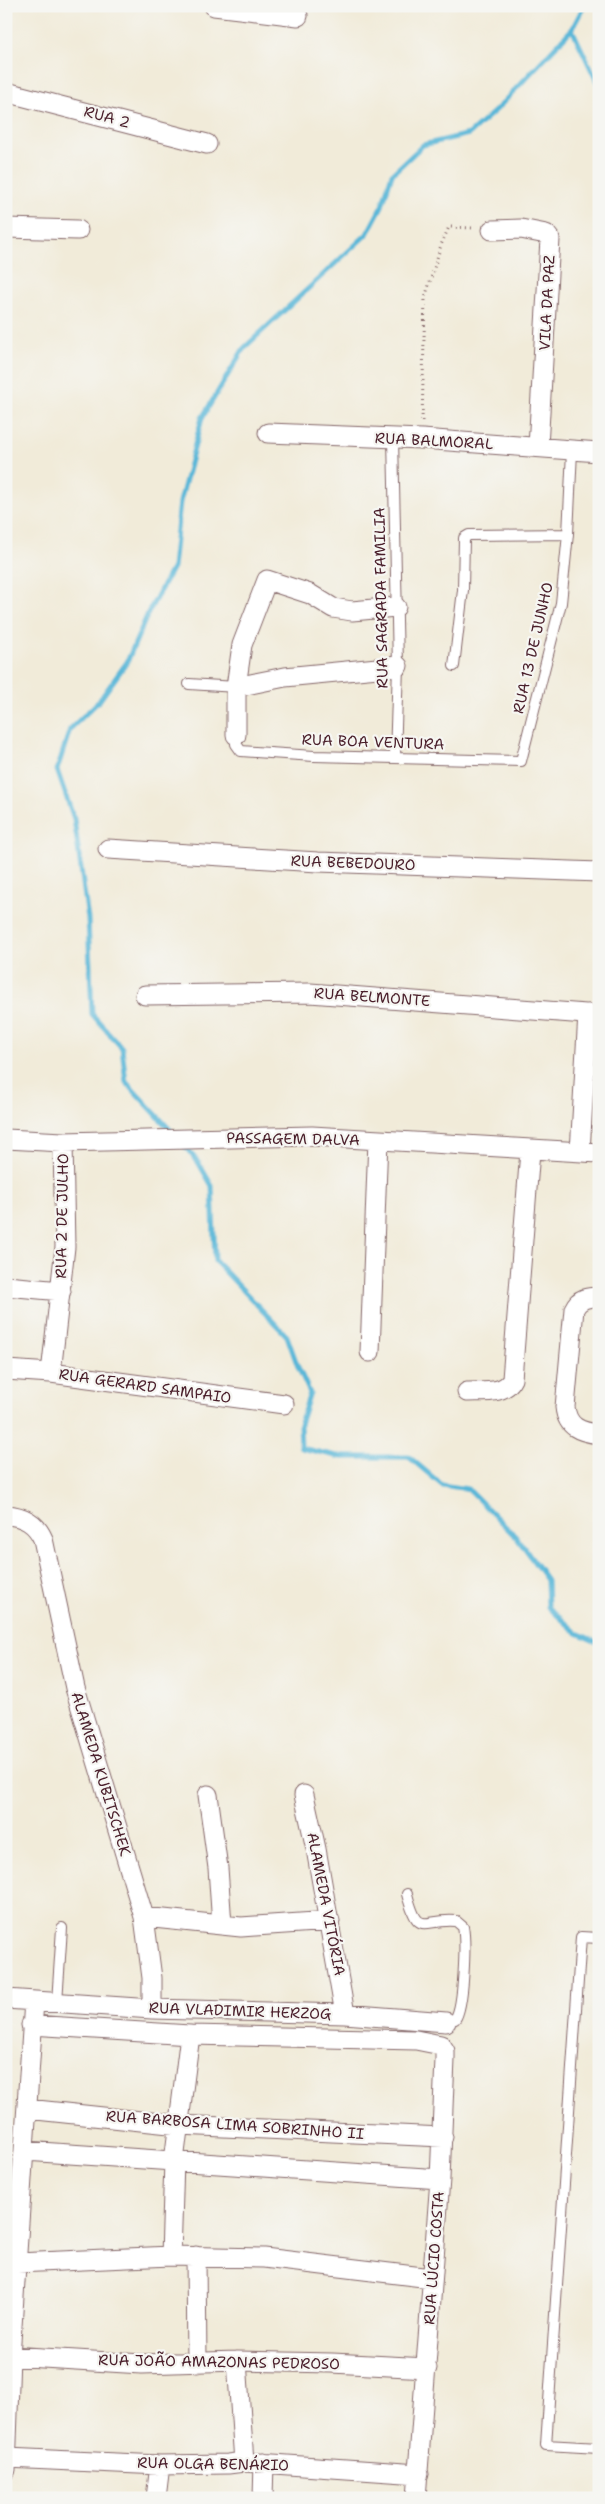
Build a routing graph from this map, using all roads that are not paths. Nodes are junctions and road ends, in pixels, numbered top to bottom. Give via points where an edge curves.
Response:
1 (214, 6) edge
2 (298, 16) dead end
3 (6, 92) edge
4 (207, 144) dead end
5 (6, 228) edge
6 (78, 230) dead end
7 (492, 230) road end
8 (268, 433) dead end
9 (393, 438) junction
10 (538, 447) junction
11 (572, 451) junction
12 (599, 452) edge
13 (568, 534) junction
14 (396, 607) junction
15 (398, 666) junction
16 (454, 666) dead end
17 (189, 684) dead end
18 (236, 687) junction
19 (236, 735) joint
20 (395, 757) junction
21 (521, 761) joint
22 (108, 849) dead end
23 (599, 872) edge
24 (145, 995) dead end
25 (593, 1014) edge
26 (6, 1139) edge
27 (378, 1140) junction
28 (63, 1142) junction
29 (530, 1151) junction
30 (589, 1152) edge
31 (6, 1286) edge
32 (61, 1291) junction
33 (599, 1297) edge
34 (370, 1352) dead end
35 (6, 1370) edge
36 (51, 1373) junction
37 (467, 1392) dead end
38 (284, 1404) dead end
39 (599, 1434) edge
40 (6, 1515) edge
41 (208, 1795) dead end
42 (304, 1795) dead end
43 (407, 1894) dead end
44 (144, 1916) junction
45 (330, 1921) junction
46 (222, 1925) junction
47 (62, 1928) dead end
48 (599, 1938) edge
49 (6, 1998) edge
50 (34, 2000) junction
51 (56, 2002) junction
52 (152, 2009) junction
53 (346, 2014) junction
54 (446, 2022) joint
55 (31, 2025) junction
56 (190, 2035) junction
57 (27, 2109) junction
58 (178, 2124) junction
59 (443, 2137) junction
60 (25, 2151) junction
61 (174, 2162) junction
62 (440, 2179) junction
63 (171, 2256) junction
64 (196, 2256) junction
65 (16, 2262) junction
66 (431, 2278) junction
67 (10, 2356) junction
68 (237, 2361) junction
69 (197, 2363) junction
70 (427, 2368) junction
71 (599, 2448) edge
72 (244, 2462) junction
73 (264, 2463) junction
74 (7, 2464) edge
75 (160, 2465) junction
76 (419, 2474) junction
77 (156, 2498) edge
78 (263, 2498) edge
79 (416, 2498) edge

1 - 2 street
3 - 4 street, RUA 2
5 - 6 street
7 - 10 street, VILA DA PAZ via 521,228 546,234 550,239
8 - 9 street, RUA BALMORAL
9 - 10 street, RUA BALMORAL
9 - 14 lane, RUA SAGRADA FAMILIA
10 - 11 street, RUA BALMORAL
11 - 12 street, RUA BALMORAL
11 - 13 lane, RUA 13 DE JUNHO
13 - 16 lane via 469,535 464,538 463,590
13 - 21 lane, RUA 13 DE JUNHO via 561,603
14 - 15 lane, RUA SAGRADA FAMILIA
14 - 18 street via 352,611 333,608 310,594 267,580 242,646
15 - 18 street via 285,676
15 - 20 lane, RUA SAGRADA FAMILIA
17 - 18 lane
18 - 19 street
19 - 20 lane, RUA BOA VENTURA via 236,744 241,751
20 - 21 lane, RUA BOA VENTURA
22 - 23 street, RUA BEBEDOURO via 318,862
24 - 25 street, RUA BELMONTE via 310,993
25 - 30 street
26 - 28 street, PASSAGEM DALVA
27 - 28 street, PASSAGEM DALVA via 266,1136
27 - 29 street, PASSAGEM DALVA
27 - 34 street
28 - 32 street, RUA 2 DE JULHO via 65,1247
29 - 30 street, PASSAGEM DALVA
29 - 37 street via 512,1379 503,1390
31 - 32 street, RUA 2 DE JULHO
32 - 36 street, RUA 2 DE JULHO
33 - 39 street via 584,1298 574,1309 565,1407 571,1424 579,1431
35 - 36 street, RUA GERARD SAMPAIO
36 - 38 street, RUA GERARD SAMPAIO
40 - 44 street, ALAMEDA KUBITSCHEK via 33,1523 43,1539 75,1688
41 - 46 street
42 - 45 street, ALAMEDA VITÓRIA
43 - 54 lane via 413,1916 419,1922 456,1921 463,1927 465,1970 459,2012 455,2019
44 - 46 street
44 - 52 street, ALAMEDA KUBITSCHEK via 152,1978
45 - 46 street via 260,1927
45 - 53 street, ALAMEDA VITÓRIA
47 - 51 lane
48 - 71 lane via 581,1937 546,2445
49 - 50 street, RUA VLADIMIR HERZOG
50 - 51 street, RUA VLADIMIR HERZOG
50 - 55 street
51 - 52 street, RUA VLADIMIR HERZOG
52 - 53 street, RUA VLADIMIR HERZOG
53 - 54 street, RUA VLADIMIR HERZOG
55 - 56 street, RUA LÚCIO COSTA
55 - 57 street
56 - 58 street
56 - 59 street, RUA LÚCIO COSTA via 416,2040 441,2045 445,2052
57 - 58 street, RUA BARBOSA LIMA SOBRINHO II
57 - 60 street
58 - 59 street, RUA BARBOSA LIMA SOBRINHO II
58 - 61 street
59 - 62 street, RUA LÚCIO COSTA
60 - 61 street
60 - 65 street
61 - 62 street
61 - 63 street
62 - 66 street, RUA LÚCIO COSTA
63 - 64 street
63 - 65 street
64 - 66 street via 264,2258
64 - 69 street
65 - 67 street
66 - 70 street, RUA LÚCIO COSTA
67 - 69 street, RUA JOÃO AMAZONAS PEDROSO via 142,2364
67 - 74 street
68 - 69 street, RUA JOÃO AMAZONAS PEDROSO
68 - 70 street, RUA JOÃO AMAZONAS PEDROSO
68 - 72 street
70 - 76 street, RUA LÚCIO COSTA
72 - 73 street, RUA OLGA BENÁRIO
72 - 75 street, RUA OLGA BENÁRIO
73 - 76 street, RUA OLGA BENÁRIO
73 - 78 street
74 - 75 street, RUA OLGA BENÁRIO
75 - 77 street
76 - 79 street, RUA LÚCIO COSTA

